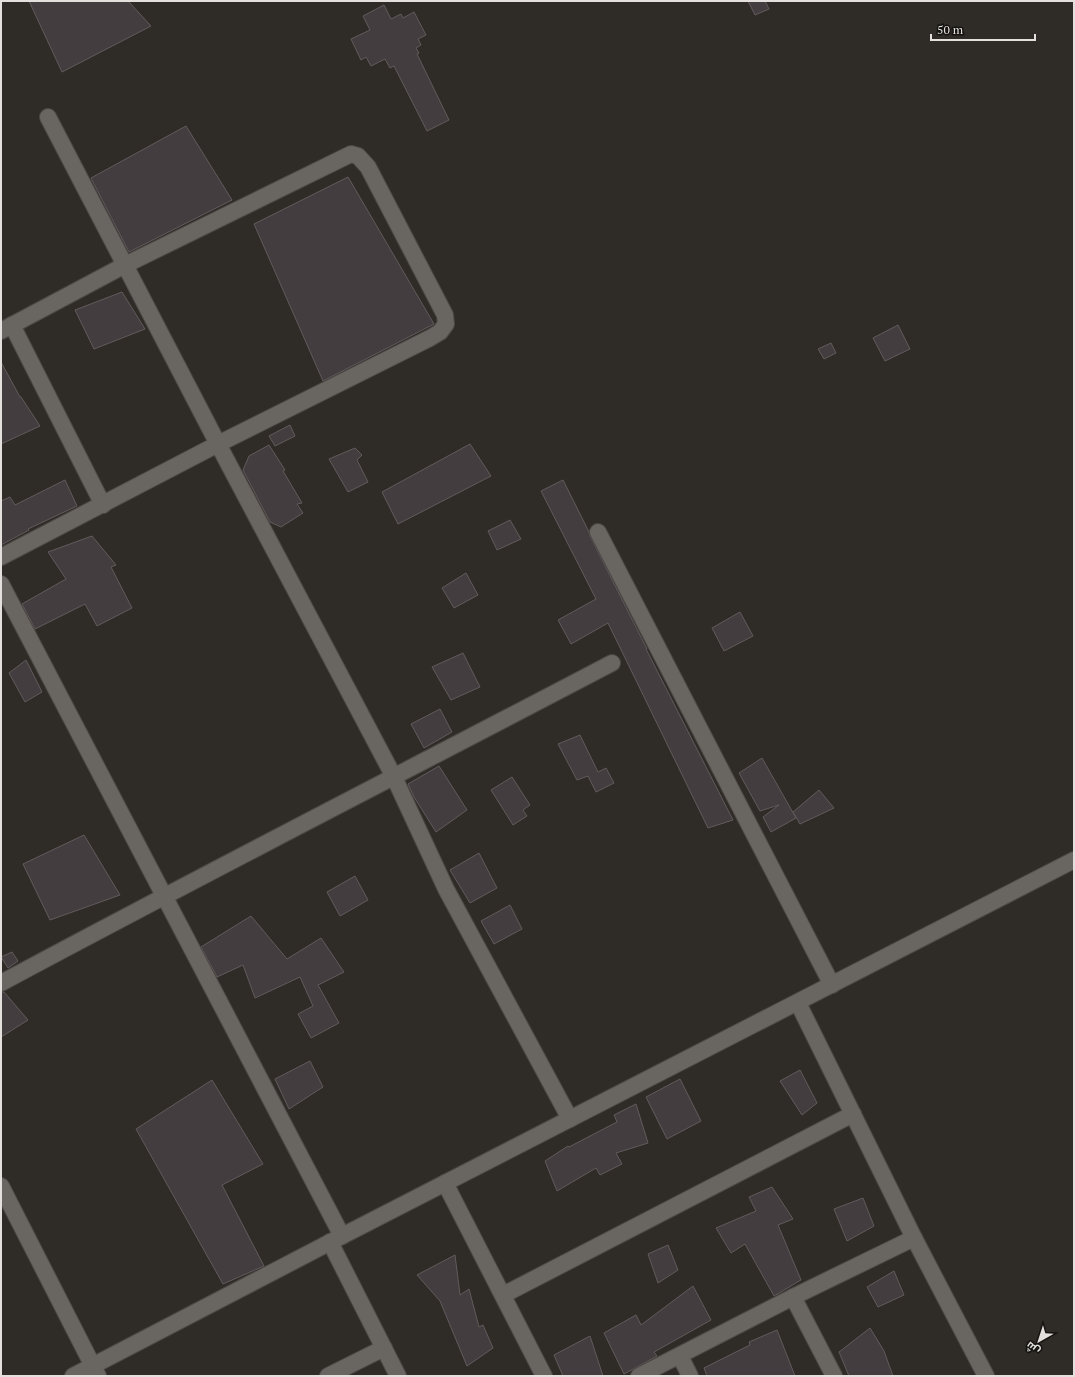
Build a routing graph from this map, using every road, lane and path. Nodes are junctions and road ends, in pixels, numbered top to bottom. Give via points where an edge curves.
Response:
1 (48, 117) dead end
2 (125, 265) junction
3 (7, 328) edge
4 (218, 444) junction
5 (103, 505) junction
6 (598, 532) dead end
7 (1, 557) edge
8 (1, 584) edge
9 (612, 663) dead end
10 (394, 777) junction
11 (1074, 860) edge
12 (163, 896) junction
13 (1, 982) edge
14 (832, 985) junction
15 (798, 1003) junction
16 (853, 1114) junction
17 (570, 1119) junction
18 (445, 1183) junction
19 (1, 1186) edge
20 (914, 1238) junction
21 (336, 1239) junction
22 (503, 1295) junction
23 (793, 1297) junction
24 (384, 1348) junction
25 (680, 1356) junction
26 (95, 1371) edge
27 (72, 1376) edge
28 (328, 1376) edge
29 (398, 1376) edge
30 (544, 1376) edge
31 (639, 1376) edge
32 (690, 1376) edge
33 (834, 1376) edge
34 (986, 1376) edge

1 - 2 street
2 - 3 street
2 - 4 street
2 - 4 street via 351,154 358,156 368,167 445,315 446,324 440,332 430,338
3 - 5 street
4 - 5 street
4 - 10 street
5 - 7 street
6 - 14 street
8 - 12 street
9 - 10 street
10 - 12 street
10 - 17 street via 446,888
11 - 14 street
12 - 13 street
12 - 21 street
14 - 15 street
15 - 16 street
15 - 17 street
16 - 20 street
16 - 22 street
17 - 18 street
18 - 21 street
18 - 22 street
19 - 26 street
20 - 23 street
20 - 34 street
21 - 24 street
21 - 26 street
22 - 30 street
23 - 25 street
23 - 33 street
24 - 28 street
24 - 29 street
25 - 31 street
25 - 32 street
26 - 27 street

